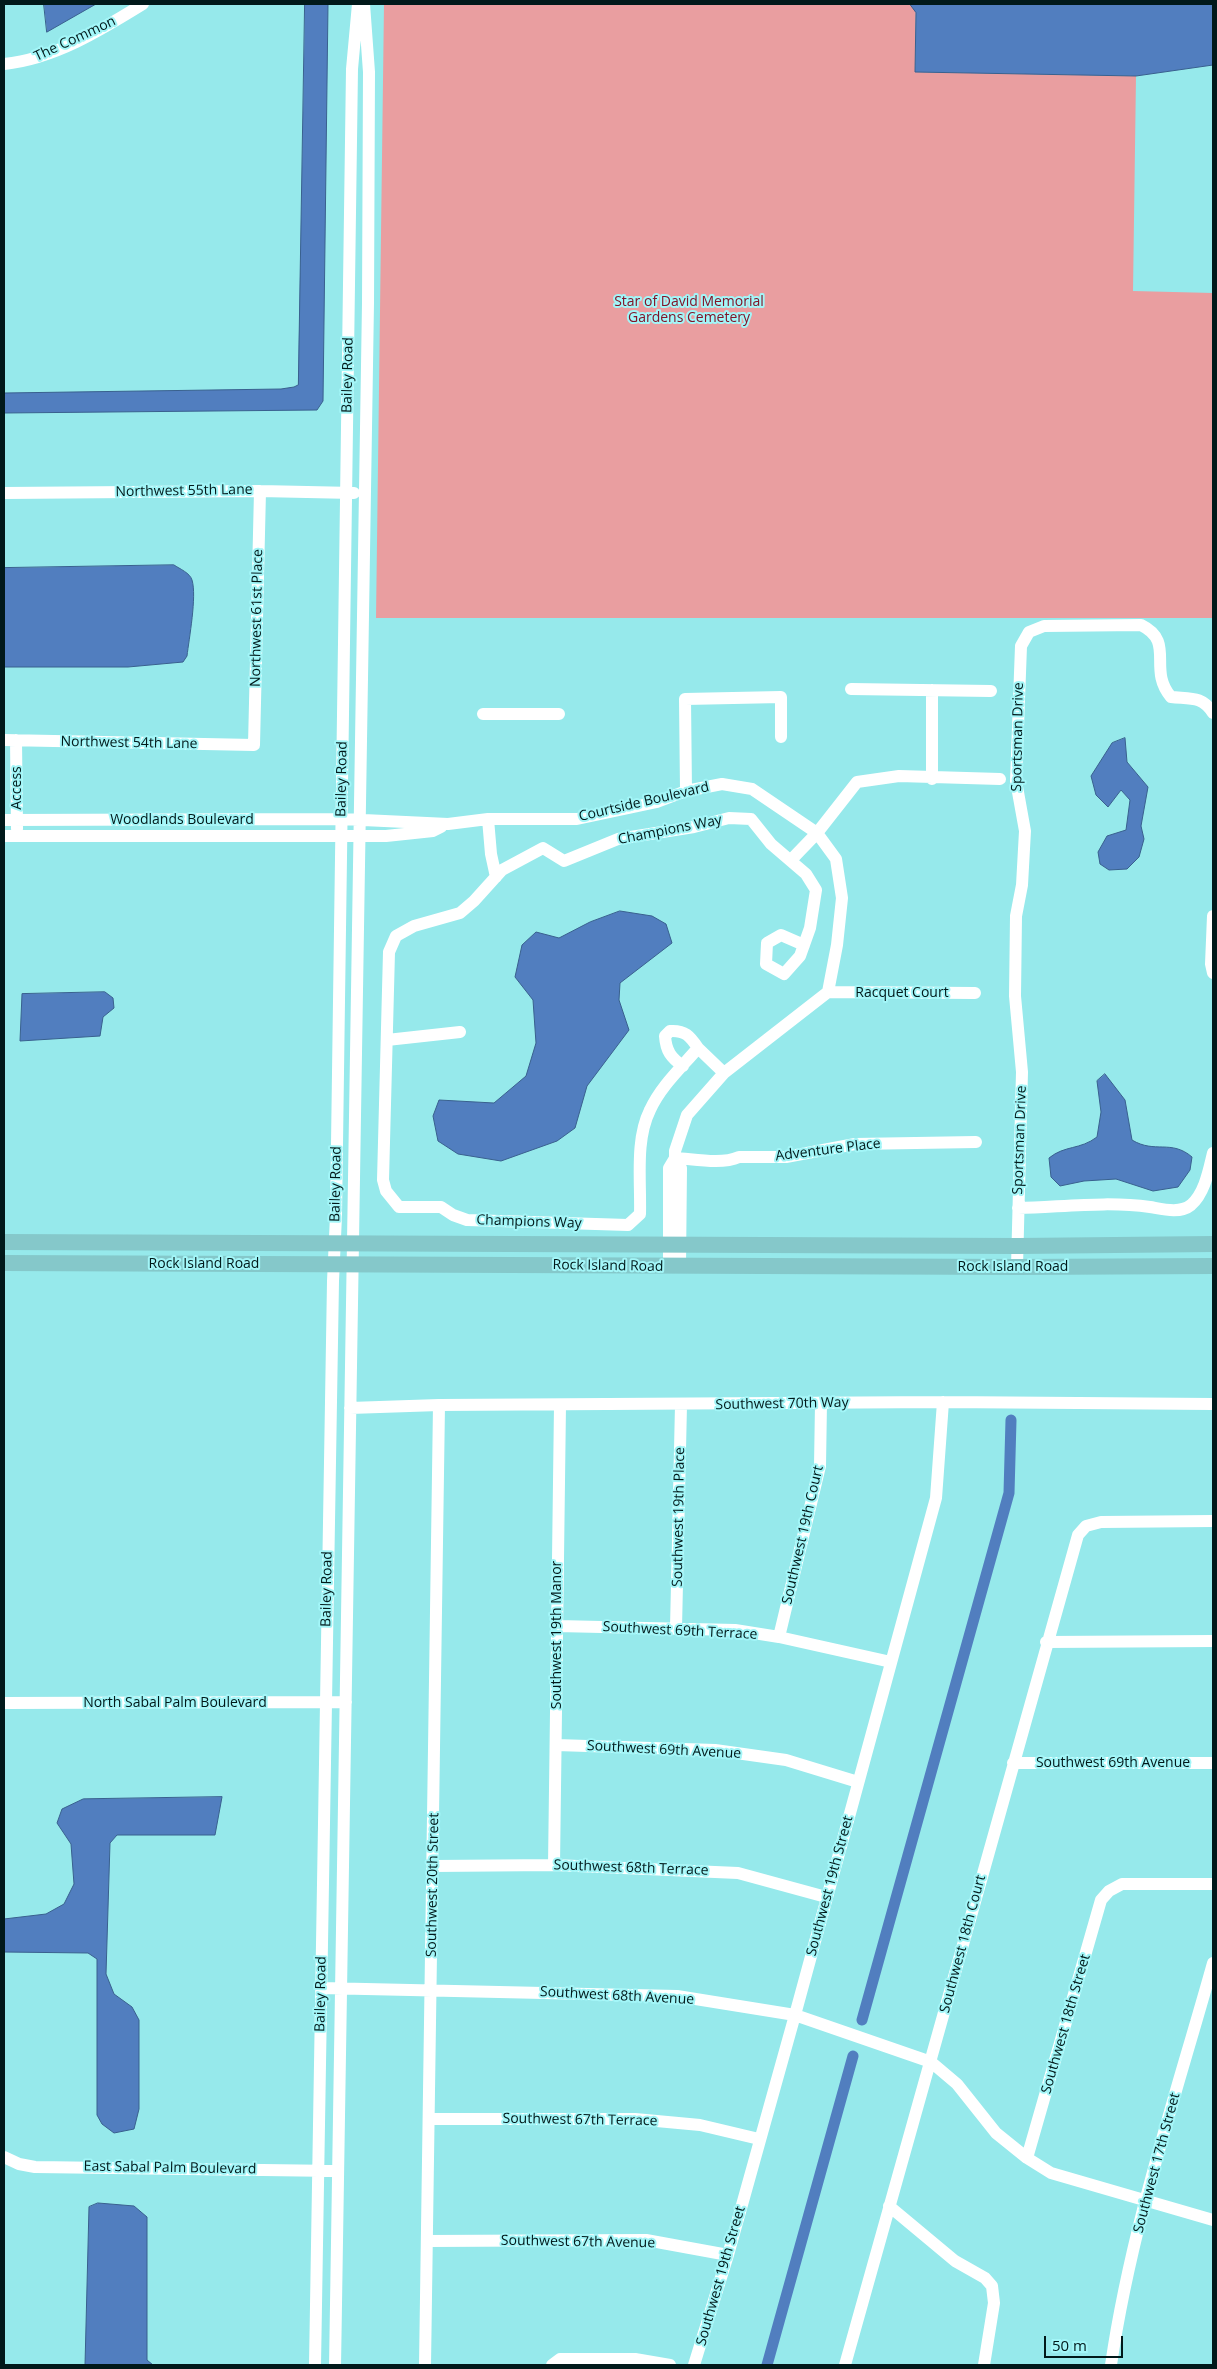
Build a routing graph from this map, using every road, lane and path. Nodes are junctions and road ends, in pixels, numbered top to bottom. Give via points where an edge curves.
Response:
1 (143, 4) edge
2 (358, 4) edge
3 (364, 4) edge
4 (4, 64) edge
5 (260, 491) junction
6 (346, 492) junction
7 (365, 493) junction
8 (4, 494) edge
9 (851, 688) dead end
10 (932, 690) junction
11 (992, 691) dead end
12 (1213, 713) edge
13 (483, 714) dead end
14 (558, 714) dead end
15 (780, 737) dead end
16 (10, 740) edge
17 (254, 745) joint
18 (932, 778) junction
19 (1000, 779) dead end
20 (686, 791) junction
21 (342, 819) junction
22 (488, 819) junction
23 (4, 820) edge
24 (17, 820) junction
25 (360, 820) junction
26 (448, 824) junction
27 (817, 833) junction
28 (342, 834) junction
29 (359, 835) junction
30 (4, 836) edge
31 (17, 836) junction
32 (791, 860) junction
33 (496, 876) junction
34 (1213, 916) edge
35 (804, 945) dead end
36 (1213, 973) edge
37 (828, 992) junction
38 (975, 993) dead end
39 (460, 1032) dead end
40 (387, 1040) junction
41 (698, 1048) junction
42 (683, 1066) junction
43 (724, 1073) junction
44 (976, 1142) dead end
45 (1213, 1152) edge
46 (675, 1154) junction
47 (1018, 1208) junction
48 (4, 1242) edge
49 (334, 1244) junction
50 (353, 1244) junction
51 (1213, 1244) edge
52 (675, 1245) junction
53 (1018, 1246) junction
54 (4, 1263) edge
55 (333, 1264) junction
56 (353, 1264) junction
57 (674, 1266) junction
58 (1213, 1266) edge
59 (1017, 1267) junction
60 (943, 1402) junction
61 (821, 1403) junction
62 (1213, 1404) edge
63 (439, 1405) junction
64 (560, 1405) junction
65 (681, 1405) junction
66 (350, 1408) junction
67 (1213, 1521) edge
68 (557, 1626) junction
69 (676, 1628) junction
70 (779, 1637) junction
71 (1213, 1641) edge
72 (1046, 1642) junction
73 (891, 1662) junction
74 (326, 1702) junction
75 (346, 1702) junction
76 (4, 1703) edge
77 (556, 1745) junction
78 (1013, 1763) junction
79 (1213, 1763) edge
80 (858, 1782) junction
81 (554, 1865) junction
82 (433, 1866) junction
83 (1213, 1884) edge
84 (826, 1898) junction
85 (1213, 1963) edge
86 (321, 1988) junction
87 (341, 1989) junction
88 (431, 1990) junction
89 (795, 2016) junction
90 (931, 2062) junction
91 (429, 2119) junction
92 (759, 2139) junction
93 (4, 2157) edge
94 (1027, 2158) junction
95 (318, 2171) junction
96 (338, 2171) junction
97 (1146, 2201) junction
98 (890, 2206) junction
99 (1213, 2220) edge
100 (427, 2241) junction
101 (728, 2256) junction
102 (314, 2365) edge
103 (335, 2365) edge
104 (425, 2365) edge
105 (552, 2365) edge
106 (670, 2365) edge
107 (694, 2365) edge
108 (845, 2365) edge
109 (984, 2365) edge
110 (1111, 2365) edge

1 - 4 street, The Common via 106,27 36,59
2 - 6 street, Bailey Road via 352,69
3 - 7 street, Bailey Road via 369,72
5 - 6 street, Northwest 55th Lane
5 - 8 street, Northwest 55th Lane
5 - 17 street, Northwest 61st Place
6 - 7 street, Northwest 55th Lane
6 - 21 street, Bailey Road
7 - 25 street, Bailey Road
9 - 10 street
10 - 11 street
10 - 18 street
12 - 47 street, Sportsman Drive via 1198,699 1171,697 1166,691 1159,674 1160,642 1154,631 1141,625 1044,626 1029,632 1021,646 1016,781 1025,830 1022,885 1016,916 1015,996 1022,1072
13 - 14 street
15 - 20 street via 781,697 685,699
16 - 17 street, Northwest 54th Lane
16 - 24 street, Access
18 - 19 street
18 - 27 street via 899,776 857,782
20 - 22 street, Courtside Boulevard via 658,802 577,819
20 - 27 street, Courtside Boulevard via 722,784 752,789
21 - 24 street, Woodlands Boulevard
21 - 25 street, Woodlands Boulevard
21 - 28 street, Bailey Road
22 - 26 street, Courtside Boulevard
22 - 33 street
23 - 24 street, Woodlands Boulevard
24 - 31 street, Access
25 - 26 street, Courtside Boulevard
25 - 29 street, Bailey Road
26 - 29 street, Courtside Boulevard via 433,831
27 - 32 street
27 - 37 street, Courtside Boulevard via 836,859 842,898
28 - 29 street, Woodlands Boulevard
28 - 31 street, Woodlands Boulevard
28 - 49 street, Bailey Road
29 - 50 street, Bailey Road
30 - 31 street, Woodlands Boulevard
32 - 33 street, Champions Way via 771,844 752,819 729,818 618,839 564,862 543,848
32 - 35 street, Champions Way via 806,874 816,890
33 - 40 street, Champions Way via 460,913 414,926 396,936 389,952
34 - 36 street
37 - 38 street, Racquet Court
37 - 43 street
39 - 40 street
40 - 42 street, Champions Way via 383,1180 386,1191 400,1207 441,1207 453,1216 467,1220 628,1225 640,1214 641,1139 649,1110
41 - 42 street, Champions Way
41 - 42 street via 681,1030 670,1031 665,1036 672,1059
41 - 43 street
43 - 46 street via 687,1115
44 - 46 street, Adventure Place via 855,1144 786,1157 739,1157 732,1160
45 - 47 street, Sportsman Drive via 1207,1180 1191,1206 1175,1211 1120,1203
46 - 52 street via 669,1168
47 - 53 street, Sportsman Drive
48 - 49 main road, Rock Island Road
49 - 50 main road, Rock Island Road
49 - 55 street, Bailey Road
50 - 52 main road, Rock Island Road
50 - 56 street, Bailey Road
51 - 53 main road, Rock Island Road
52 - 53 main road, Rock Island Road
52 - 57 street
53 - 59 street, Sportsman Drive
54 - 55 main road, Rock Island Road
55 - 56 main road, Rock Island Road
55 - 74 street, Bailey Road
56 - 57 main road, Rock Island Road
56 - 66 street, Bailey Road
57 - 59 main road, Rock Island Road
58 - 59 main road, Rock Island Road
60 - 61 street, Southwest 70th Way
60 - 62 street, Southwest 70th Way
60 - 73 street, Southwest 19th Street via 936,1498
61 - 65 street, Southwest 70th Way
61 - 70 street, Southwest 19th Court via 820,1466
63 - 64 street, Southwest 70th Way
63 - 66 street, Southwest 70th Way
63 - 82 street, Southwest 20th Street
64 - 65 street, Southwest 70th Way
64 - 68 street, Southwest 19th Manor
65 - 69 street, Southwest 19th Place
66 - 75 street, Bailey Road
67 - 72 street, Southwest 18th Court via 1101,1522 1086,1526 1078,1535
68 - 69 street, Southwest 69th Terrace
68 - 77 street, Southwest 19th Manor
69 - 70 street, Southwest 69th Terrace via 735,1630
70 - 73 street, Southwest 69th Terrace
71 - 72 street
72 - 78 street, Southwest 18th Court
73 - 80 street, Southwest 19th Street
74 - 75 street, North Sabal Palm Boulevard
74 - 76 street, North Sabal Palm Boulevard
74 - 86 street, Bailey Road
75 - 87 street, Bailey Road
77 - 80 street, Southwest 69th Avenue via 715,1750 786,1760
77 - 81 street, Southwest 19th Manor
78 - 79 street, Southwest 69th Avenue
78 - 90 street, Southwest 18th Court
80 - 84 street, Southwest 19th Street
81 - 82 street, Southwest 68th Terrace
81 - 84 street, Southwest 68th Terrace via 738,1873
82 - 88 street, Southwest 20th Street
83 - 94 street, Southwest 18th Street via 1122,1884 1101,1900
84 - 89 street, Southwest 19th Street
85 - 97 street, Southwest 17th Street
86 - 87 street, Southwest 68th Avenue
86 - 95 street, Bailey Road
87 - 88 street, Southwest 68th Avenue
87 - 96 street, Bailey Road
88 - 89 street, Southwest 68th Avenue via 677,1996
88 - 91 street, Southwest 20th Street
89 - 90 street, Southwest 68th Avenue
89 - 92 street, Southwest 19th Street
90 - 94 street, Southwest 68th Avenue via 957,2084 996,2133
90 - 98 street, Southwest 18th Court
91 - 92 street, Southwest 67th Terrace via 636,2119 700,2125
91 - 100 street, Southwest 20th Street
92 - 101 street, Southwest 19th Street
93 - 95 street, East Sabal Palm Boulevard via 35,2167
94 - 97 street, Southwest 68th Avenue via 1051,2173
95 - 96 street, East Sabal Palm Boulevard
95 - 102 street, Bailey Road
96 - 103 street, Bailey Road
97 - 99 street, Southwest 68th Avenue
97 - 110 street, Southwest 17th Street via 1120,2306
98 - 108 street, Southwest 18th Court
98 - 109 street via 955,2261 986,2278 992,2286 994,2303
100 - 101 street, Southwest 67th Avenue via 646,2240
100 - 104 street, Southwest 20th Street
101 - 107 street, Southwest 19th Street
105 - 106 street via 560,2359 570,2359 635,2360

